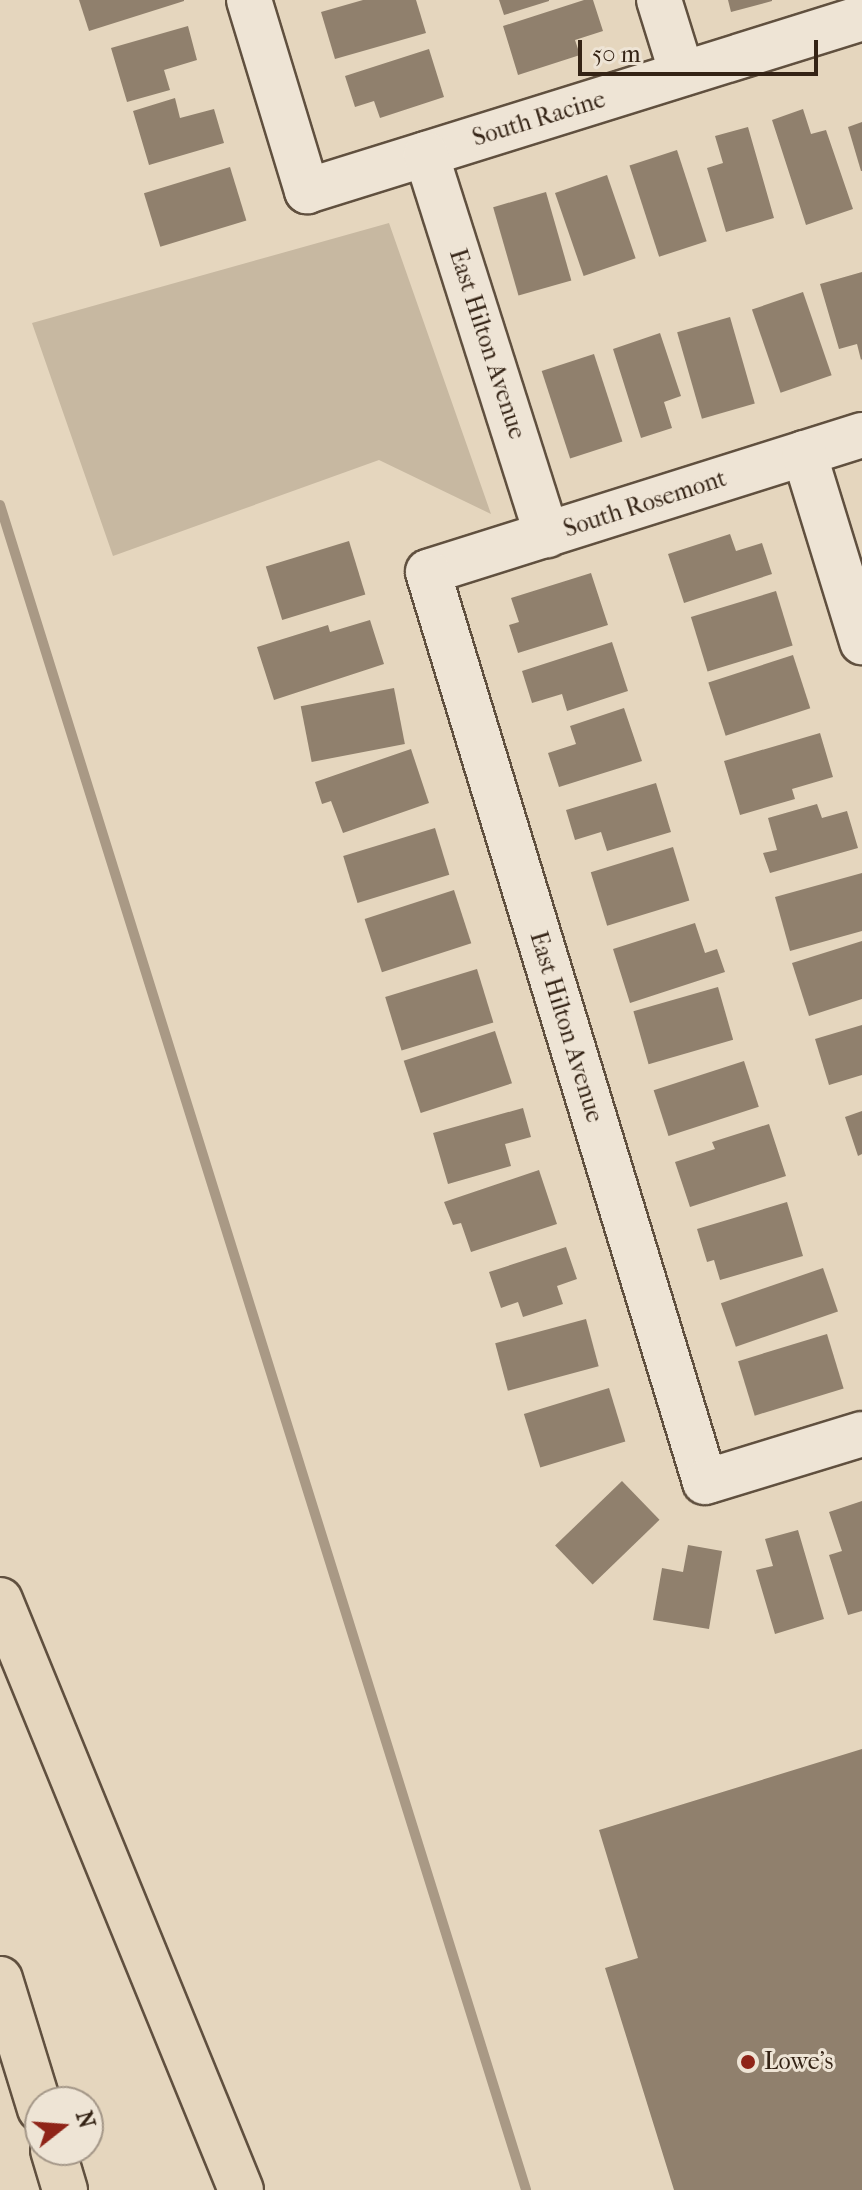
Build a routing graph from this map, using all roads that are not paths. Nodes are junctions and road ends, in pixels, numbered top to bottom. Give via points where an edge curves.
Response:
1 (249, 0) edge
2 (659, 0) edge
3 (862, 18) edge
4 (682, 74) junction
5 (426, 154) junction
6 (862, 435) edge
7 (804, 453) junction
8 (547, 535) junction
9 (428, 572) joint
10 (862, 642) edge
11 (862, 1434) edge
12 (0, 1600) edge
13 (0, 1979) edge
14 (33, 2086) edge
15 (58, 2166) edge
16 (65, 2190) edge
17 (241, 2190) edge

1 - 5 street, South Racine via 307,191
2 - 4 street
3 - 4 street, South Racine
4 - 5 street, South Racine
5 - 8 street, East Hilton Avenue
6 - 7 street, South Rosemont
7 - 8 street, South Rosemont
7 - 10 street
8 - 9 street, South Rosemont
9 - 11 street, East Hilton Avenue via 705,1482
12 - 17 highway
13 - 14 highway
15 - 16 highway

